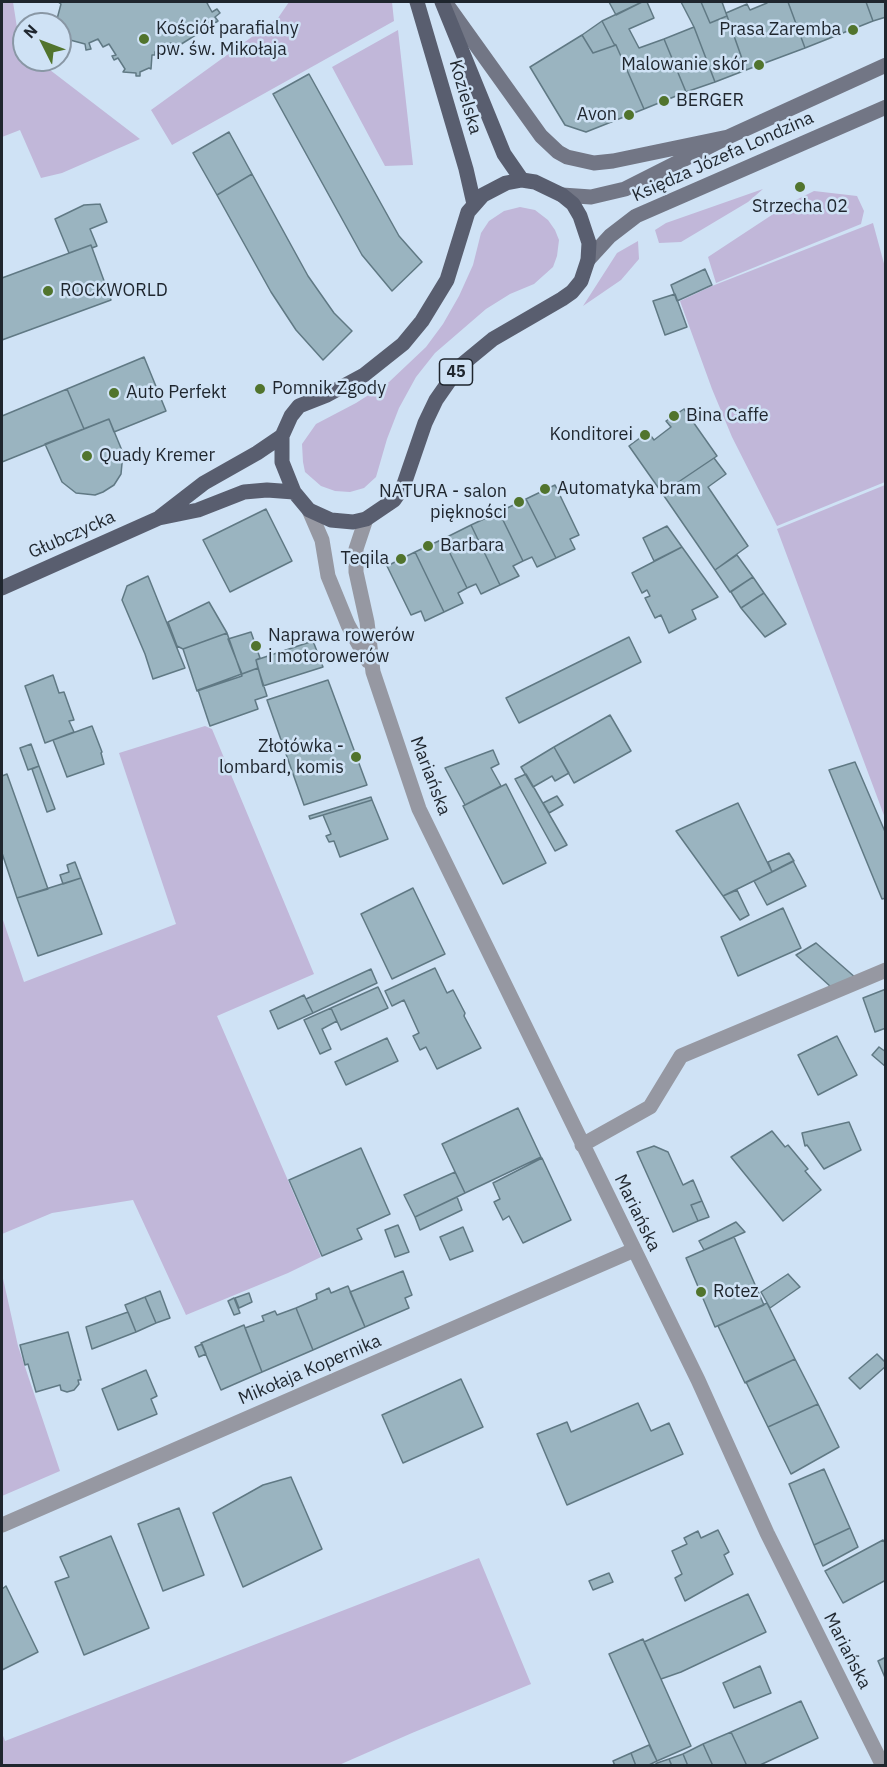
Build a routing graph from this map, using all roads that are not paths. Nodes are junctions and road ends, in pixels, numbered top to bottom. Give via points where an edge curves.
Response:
1 (417, 2) edge
2 (444, 2) edge
3 (885, 65) edge
4 (885, 107) edge
5 (728, 137) junction
6 (522, 180) junction
7 (562, 195) junction
8 (474, 204) junction
9 (588, 260) junction
10 (282, 436) junction
11 (294, 492) junction
12 (309, 510) junction
13 (159, 518) junction
14 (366, 519) junction
15 (2, 588) edge
16 (373, 672) junction
17 (885, 970) edge
18 (582, 1145) junction
19 (634, 1250) junction
20 (2, 1525) edge
21 (883, 1766) edge

1 - 8 main road, Kozielska
2 - 5 main road via 541,136 567,157 594,163 613,161
2 - 6 main road, Kozielska via 500,145
3 - 5 main road, Księdza Józefa Londzina
4 - 9 main road, Księdza Józefa Londzina via 636,216
5 - 7 main road via 625,189 591,197
6 - 7 main road, 45
6 - 8 main road via 495,188
7 - 9 main road, 45 via 573,204 586,229
8 - 10 main road via 447,280 404,344 364,375 299,406
9 - 14 main road, 45 via 581,281 572,292 493,339 459,368 436,400 403,487 394,500
10 - 11 main road via 282,462
10 - 13 main road, Głubczycka via 204,483
11 - 12 main road
11 - 13 main road, Głubczycka via 244,492 198,510
12 - 14 main road via 331,520
12 - 16 street, Mariańska via 322,540 328,576
13 - 15 main road, Głubczycka
14 - 16 street, Mariańska via 356,549 356,572
16 - 18 street, Mariańska via 419,809
17 - 18 street via 681,1056 650,1107
18 - 19 street, Mariańska
19 - 20 street, Mikołaja Kopernika
19 - 21 street, Mariańska via 767,1533

